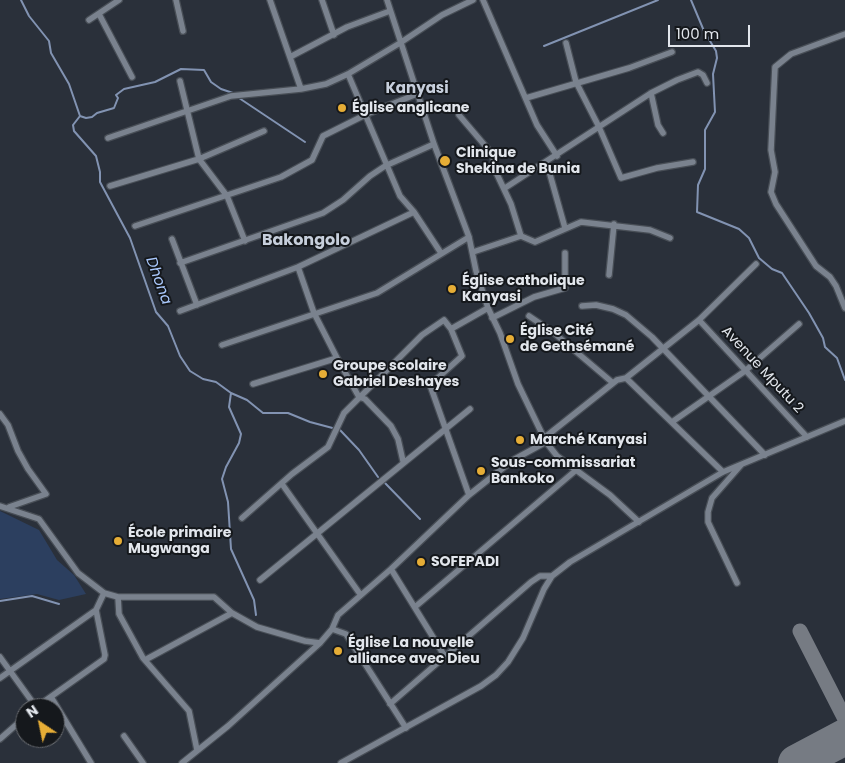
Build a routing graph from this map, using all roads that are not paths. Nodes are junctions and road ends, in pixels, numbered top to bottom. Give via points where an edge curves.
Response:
1 (119, 0) edge
2 (176, 0) edge
3 (270, 0) edge
4 (322, 0) edge
5 (387, 0) edge
6 (473, 0) edge
7 (483, 0) edge
8 (390, 11) junction
9 (99, 14) junction
10 (89, 20) dead end
11 (183, 31) dead end
12 (845, 34) edge
13 (334, 35) junction
14 (400, 43) junction
15 (566, 43) dead end
16 (672, 52) dead end
17 (290, 56) junction
18 (348, 74) junction
19 (132, 77) dead end
20 (180, 81) dead end
21 (576, 82) junction
22 (708, 83) dead end
23 (301, 89) junction
24 (651, 93) junction
25 (417, 94) junction
26 (526, 98) junction
27 (187, 111) junction
28 (367, 114) junction
29 (459, 115) dead end
30 (599, 126) junction
31 (264, 131) dead end
32 (663, 133) dead end
33 (108, 138) dead end
34 (434, 144) junction
35 (557, 156) junction
36 (199, 159) junction
37 (693, 162) dead end
38 (544, 164) junction
39 (385, 166) junction
40 (110, 186) dead end
41 (504, 188) junction
42 (227, 196) junction
43 (414, 212) junction
44 (614, 224) junction
45 (135, 226) dead end
46 (566, 228) junction
47 (521, 236) junction
48 (469, 237) junction
49 (670, 238) dead end
50 (172, 240) dead end
51 (245, 241) junction
52 (473, 252) junction
53 (565, 252) dead end
54 (441, 253) junction
55 (180, 263) junction
56 (756, 264) dead end
57 (298, 268) junction
58 (609, 275) dead end
59 (197, 305) junction
60 (582, 306) dead end
61 (488, 308) junction
62 (845, 308) edge
63 (180, 311) dead end
64 (314, 313) junction
65 (529, 316) dead end
66 (492, 318) junction
67 (698, 320) junction
68 (799, 324) dead end
69 (451, 329) junction
70 (222, 345) dead end
71 (664, 350) junction
72 (337, 358) junction
73 (745, 371) junction
74 (626, 378) junction
75 (613, 383) junction
76 (253, 384) dead end
77 (709, 396) junction
78 (359, 397) junction
79 (470, 409) dead end
80 (0, 414) edge
81 (845, 421) edge
82 (672, 422) junction
83 (446, 429) junction
84 (807, 437) junction
85 (545, 440) junction
86 (765, 455) junction
87 (403, 462) junction
88 (741, 465) junction
89 (575, 471) junction
90 (723, 472) junction
91 (282, 484) junction
92 (469, 495) junction
93 (0, 506) edge
94 (9, 508) junction
95 (242, 518) dead end
96 (639, 522) junction
97 (317, 534) junction
98 (391, 569) junction
99 (552, 576) junction
100 (260, 580) dead end
101 (737, 583) dead end
102 (104, 593) junction
103 (360, 594) junction
104 (118, 597) junction
105 (415, 607) junction
106 (96, 610) junction
107 (232, 613) junction
108 (332, 629) junction
109 (320, 643) junction
110 (444, 655) junction
111 (0, 657) edge
112 (145, 660) junction
113 (10, 670) junction
114 (0, 678) edge
115 (51, 697) joint
116 (28, 698) edge
117 (390, 704) junction
118 (15, 726) edge
119 (406, 728) junction
120 (124, 736) dead end
121 (0, 739) edge
122 (197, 750) junction
123 (91, 763) edge
124 (143, 763) edge
125 (182, 763) edge
126 (341, 763) edge

1 - 9 street
2 - 11 street
3 - 17 street
4 - 13 street
5 - 8 street
6 - 14 street via 442,15
7 - 26 street
8 - 13 street
8 - 14 street
9 - 10 street
9 - 19 street
12 - 62 street via 791,54 775,67 771,150 775,172 771,192 816,266 836,286
13 - 17 street
14 - 18 street
14 - 25 street
15 - 21 street
16 - 21 street
17 - 23 street
18 - 23 street via 326,84
18 - 28 street
20 - 27 street
21 - 26 street
21 - 30 street
22 - 24 street via 698,72
23 - 27 street via 231,96
24 - 30 street
24 - 32 street
25 - 28 street
25 - 34 street
26 - 35 street via 537,125
27 - 33 street
27 - 36 street
28 - 39 street
28 - 42 street via 323,136 312,160 281,177
29 - 41 street via 493,156 494,168
30 - 35 street
30 - 37 street via 621,178
31 - 36 street
34 - 39 street
34 - 48 street
35 - 38 street
36 - 40 street
36 - 42 street
38 - 41 street
38 - 46 street
39 - 43 street via 400,196
39 - 51 street via 323,212
41 - 47 street
42 - 45 street
42 - 51 street
43 - 54 street
43 - 57 street
44 - 46 street via 581,222
44 - 49 street via 650,230
44 - 58 street
46 - 47 street via 535,242
47 - 52 street
48 - 52 street
48 - 54 street
50 - 55 street
51 - 55 street
52 - 61 street
53 - 66 street via 564,288 534,297
54 - 64 street via 377,293
55 - 59 street
56 - 67 street
57 - 59 street
57 - 64 street
59 - 63 street
60 - 71 street via 604,307 626,315
61 - 66 street
61 - 69 street
64 - 70 street
64 - 72 street
65 - 75 street
66 - 85 street
67 - 71 street
67 - 73 street, Avenue Mputu 2
68 - 73 street
69 - 78 street via 444,320 422,335
69 - 83 street via 462,356 430,385
71 - 74 street
71 - 77 street
72 - 76 street
72 - 78 street
73 - 77 street
73 - 84 street, Avenue Mputu 2
74 - 75 street
74 - 82 street
75 - 85 street
77 - 82 street
77 - 86 street
78 - 87 street via 365,399 391,426 398,439
78 - 91 street via 344,413 328,447
79 - 83 street
80 - 94 street via 24,463 46,494
81 - 84 street
82 - 90 street
83 - 87 street
83 - 92 street
84 - 86 street
85 - 89 street via 557,456
85 - 92 street via 513,460
86 - 88 street
87 - 97 street
88 - 90 street
88 - 101 street via 712,498 708,512 708,522
89 - 96 street via 610,495
89 - 105 street
90 - 96 street
91 - 95 street
91 - 97 street
92 - 98 street
93 - 94 street
94 - 102 street via 39,519 78,573
96 - 99 street via 586,551
97 - 100 street
97 - 103 street
98 - 103 street
98 - 105 street
99 - 110 street via 540,576 531,582
99 - 119 street via 508,662 481,686
102 - 104 street
102 - 106 street
103 - 108 street via 338,615
104 - 107 street via 214,597
104 - 112 street via 119,614
105 - 110 street
106 - 113 street
106 - 115 street via 104,660
107 - 109 street via 257,627 305,642
107 - 112 street
108 - 109 street
108 - 117 street via 346,634
109 - 122 street
110 - 117 street
111 - 113 street
112 - 122 street via 189,711
113 - 114 street
113 - 116 street
115 - 123 street
117 - 119 street
118 - 121 street
119 - 126 street
120 - 124 street
122 - 125 street

